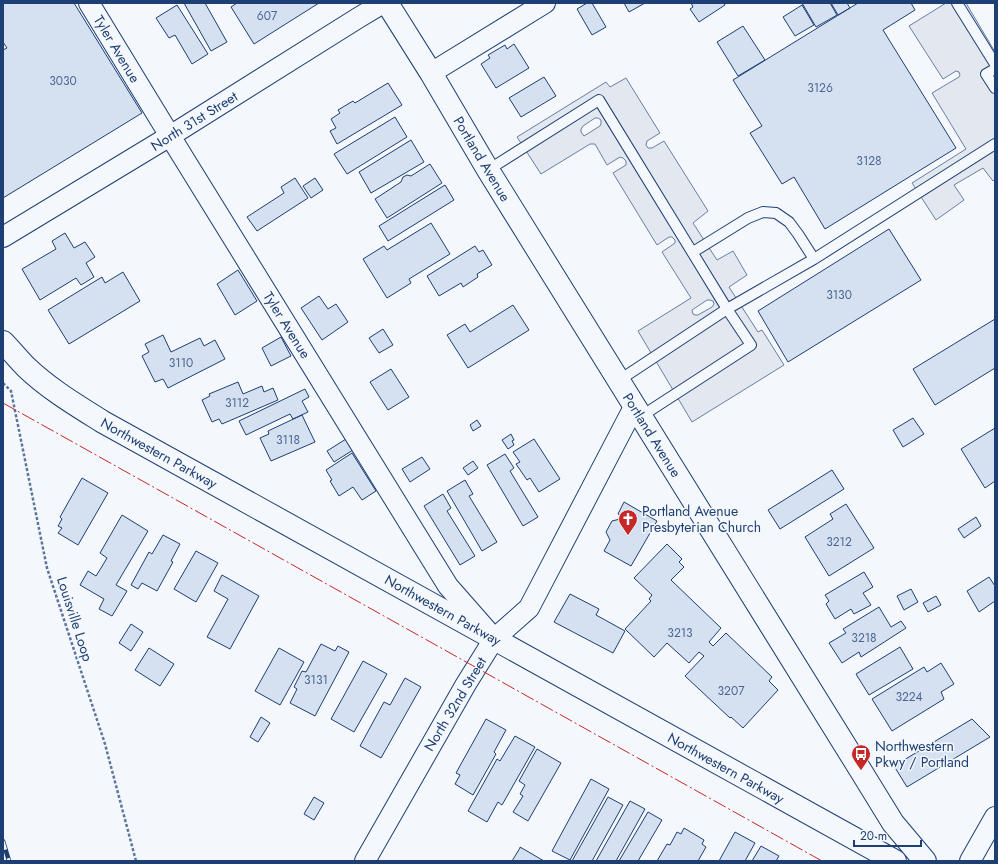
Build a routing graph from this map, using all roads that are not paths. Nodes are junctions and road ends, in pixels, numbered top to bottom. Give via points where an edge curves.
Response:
1 (89, 3) edge
2 (383, 3) edge
3 (386, 3) edge
4 (545, 3) edge
5 (957, 3) edge
6 (995, 64) edge
7 (995, 69) edge
8 (431, 73) junction
9 (995, 88) edge
10 (170, 136) junction
11 (995, 144) edge
12 (488, 170) junction
13 (3, 237) edge
14 (693, 252) junction
15 (814, 259) junction
16 (727, 310) junction
17 (3, 342) edge
18 (618, 381) junction
19 (637, 412) junction
20 (494, 639) junction
21 (995, 817) edge
22 (365, 861) edge
23 (895, 861) edge
24 (925, 861) edge
25 (970, 861) edge

1 - 10 street, Tyler Avenue
2 - 10 street, North 31st Street
3 - 8 street, Portland Avenue
4 - 8 street
5 - 6 lane
7 - 9 lane via 986,74
8 - 12 street, Portland Avenue
10 - 13 street, North 31st Street
10 - 20 street, Tyler Avenue via 448,586
11 - 15 lane
12 - 14 lane via 599,100
12 - 18 street, Portland Avenue
14 - 15 lane via 748,218 763,212 776,212 789,222
14 - 16 lane
15 - 16 lane
16 - 18 lane
16 - 19 lane via 751,345
17 - 20 street, Northwestern Parkway via 41,380 103,422
18 - 19 street, Portland Avenue
19 - 20 street, North 32nd Street via 529,608
19 - 24 street, Portland Avenue via 893,823
20 - 22 street, North 32nd Street
20 - 23 street, Northwestern Parkway
21 - 25 street

